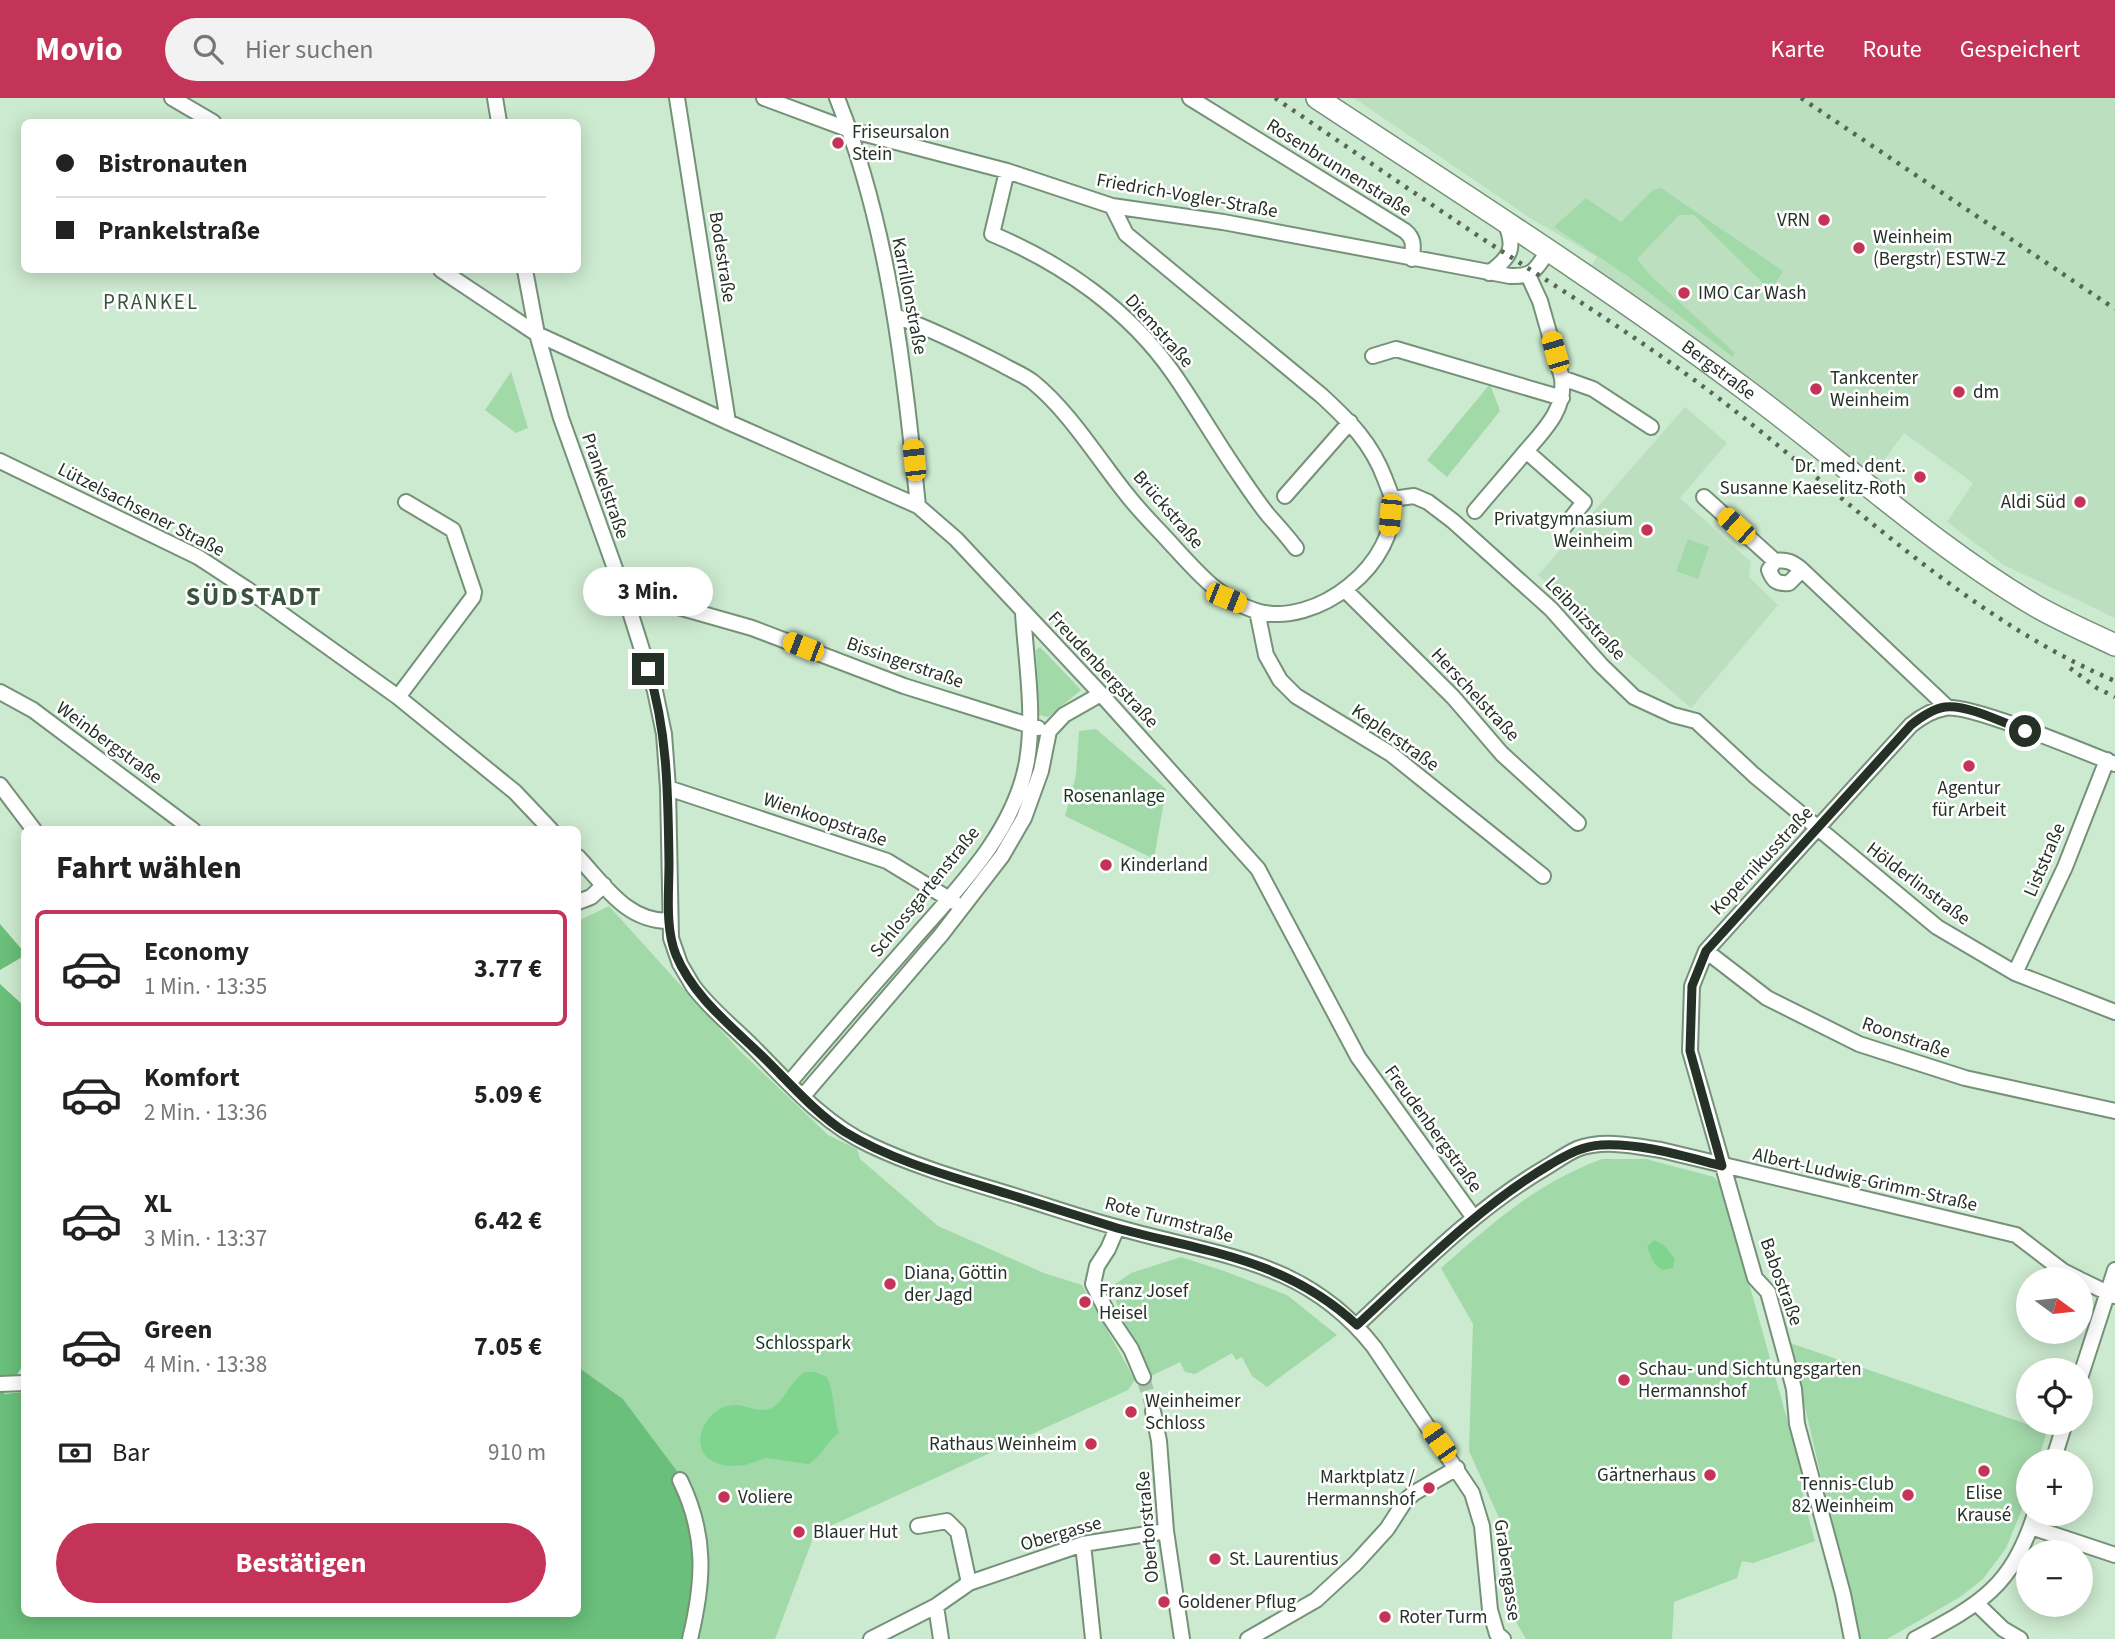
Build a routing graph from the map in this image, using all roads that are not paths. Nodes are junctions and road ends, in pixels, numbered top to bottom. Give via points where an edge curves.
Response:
1 (172, 98) edge
2 (495, 98) edge
3 (677, 98) edge
4 (764, 98) edge
5 (837, 98) edge
6 (1190, 98) edge
7 (1317, 98) edge
8 (208, 119) edge
9 (498, 119) edge
10 (850, 130) junction
11 (1007, 171) junction
12 (1112, 206) junction
13 (1504, 222) junction
14 (1548, 251) junction
15 (1412, 259) junction
16 (446, 273) edge
17 (526, 273) edge
18 (1489, 273) junction
19 (1528, 275) junction
20 (895, 316) junction
21 (537, 334) junction
22 (1373, 356) dead end
23 (1562, 378) junction
24 (1562, 398) junction
25 (728, 422) junction
26 (1350, 422) junction
27 (1651, 427) dead end
28 (1525, 451) junction
29 (0, 461) edge
30 (1285, 496) dead end
31 (1704, 497) dead end
32 (1392, 499) junction
33 (406, 502) dead end
34 (918, 506) junction
35 (1475, 511) dead end
36 (1561, 531) dead end
37 (1296, 548) dead end
38 (1775, 561) junction
39 (1801, 570) junction
40 (1345, 590) junction
41 (627, 602) junction
42 (1257, 611) junction
43 (1023, 613) junction
44 (2115, 645) edge
45 (0, 692) edge
46 (1101, 694) junction
47 (398, 696) junction
48 (1947, 707) junction
49 (1030, 726) junction
50 (1049, 731) junction
51 (2111, 762) edge
52 (0, 785) edge
53 (668, 788) junction
54 (1578, 823) dead end
55 (31, 826) edge
56 (188, 826) edge
57 (547, 826) edge
58 (1818, 830) junction
59 (581, 860) edge
60 (1543, 876) dead end
61 (604, 885) junction
62 (949, 897) junction
63 (581, 901) edge
64 (962, 908) junction
65 (670, 921) junction
66 (1706, 951) junction
67 (2015, 973) junction
68 (2115, 1012) edge
69 (789, 1083) junction
70 (803, 1096) junction
71 (2115, 1111) edge
72 (1722, 1166) junction
73 (1474, 1218) junction
74 (1117, 1228) junction
75 (2058, 1267) edge
76 (2115, 1270) edge
77 (2093, 1286) edge
78 (2111, 1295) edge
79 (1357, 1325) junction
80 (2087, 1358) edge
81 (1143, 1377) tunnel mouth
82 (21, 1383) edge
83 (0, 1384) edge
84 (1153, 1411) tunnel mouth
85 (1457, 1468) junction
86 (680, 1480) dead end
87 (2030, 1526) edge
88 (2047, 1526) edge
89 (918, 1527) dead end
90 (1166, 1531) junction
91 (1083, 1545) junction
92 (2115, 1555) edge
93 (969, 1583) junction
94 (1976, 1603) junction
95 (936, 1606) junction
96 (690, 1639) edge
97 (871, 1639) edge
98 (941, 1639) edge
99 (1093, 1639) edge
100 (1182, 1639) edge
101 (1248, 1639) edge
102 (1503, 1639) edge
103 (1852, 1639) edge
104 (1915, 1639) edge
105 (2020, 1639) edge

1 - 8 street
2 - 9 street
3 - 25 street, Bodestraße
4 - 10 street, Friedrich-Vogler-Straße
5 - 10 street, Karrillonstraße
6 - 15 street, Rosenbrunnenstraße via 1405,231 1413,243
7 - 13 main road, Bergstraße
10 - 11 street, Friedrich-Vogler-Straße
10 - 20 street, Karrillonstraße
11 - 12 street, Friedrich-Vogler-Straße
11 - 37 street, Diemstraße via 992,234 1027,249 1078,281 1135,328 1171,371 1268,515
12 - 15 street, Friedrich-Vogler-Straße via 1223,222
12 - 26 street via 1126,234
13 - 14 main road, Bergstraße
13 - 18 street via 1511,238 1510,252
14 - 19 street
14 - 44 main road, Bergstraße via 1746,389 2012,592
15 - 18 street, Friedrich-Vogler-Straße
16 - 21 street, Freudenbergstraße
17 - 21 street, Prankelstraße
18 - 19 street, Friedrich-Vogler-Straße
19 - 23 street
20 - 34 street, Karrillonstraße
20 - 42 street, Brückstraße via 941,333 1032,381 1208,584 1226,598
21 - 25 street, Freudenbergstraße
21 - 41 street, Prankelstraße via 561,418
22 - 24 street via 1396,349
23 - 24 street
23 - 27 street via 1593,389
24 - 28 street via 1536,442
25 - 34 street, Freudenbergstraße
26 - 30 street
26 - 32 street via 1376,456
28 - 35 street
28 - 36 street via 1584,502
29 - 47 street, Lützelsachsener Straße via 198,557
31 - 38 street
32 - 40 street, Brückstraße via 1389,532
32 - 58 street, Leibnizstraße via 1414,496 1445,514 1534,593 1634,697 1696,721
33 - 47 street via 453,530 474,592
34 - 43 street, Freudenbergstraße via 956,539
38 - 39 street via 1785,559
38 - 39 street via 1769,570 1780,584 1789,583
39 - 48 street
40 - 42 street, Brückstraße via 1307,610
40 - 54 street, Herschelstraße via 1453,697 1502,754
41 - 49 street, Bissingerstraße via 650,599 752,628 904,686
41 - 53 street, Prankelstraße via 655,691
42 - 60 street, Keplerstraße via 1266,655 1296,696 1391,754
43 - 46 street, Freudenbergstraße
43 - 49 street, Schlossgartenstraße
45 - 56 street, Weinbergstraße via 33,710
46 - 50 street via 1064,715
46 - 73 street, Freudenbergstraße via 1258,869 1358,1057
47 - 57 street, Lützelsachsener Straße via 515,792
48 - 51 street via 1976,712
48 - 58 street, Kopernikusstraße via 1911,725
49 - 50 street, Bissingerstraße
49 - 62 street, Schlossgartenstraße via 1027,763 1010,811 990,848
50 - 64 street, Schlossgartenstraße via 1024,818
51 - 67 street, Liststraße
52 - 55 street
53 - 62 street, Wienkoopstraße via 887,861
53 - 65 street, Prankelstraße
58 - 66 street, Kopernikusstraße
58 - 67 street, Hölderlinstraße via 1937,928
59 - 61 street
61 - 63 street
61 - 65 street via 633,913
62 - 64 street, Wienkoopstraße
62 - 69 street, Schlossgartenstraße
64 - 70 street, Schlossgartenstraße
65 - 69 street via 674,951 693,986
66 - 71 street, Roonstraße via 1767,998 1859,1044 1965,1078
66 - 72 street, Kopernikusstraße via 1692,986 1690,1051
67 - 68 street, Hölderlinstraße
69 - 70 street, Rote Turmstraße
70 - 74 street, Rote Turmstraße via 843,1131 869,1145 961,1180
72 - 73 street, Albert-Ludwig-Grimm-Straße via 1651,1149 1598,1145 1577,1150 1520,1182
72 - 75 street, Albert-Ludwig-Grimm-Straße via 2016,1235
72 - 103 street, Babostraße via 1755,1278 1768,1292 1794,1389 1810,1496 1843,1594
73 - 79 street, Albert-Ludwig-Grimm-Straße
74 - 79 street, Rote Turmstraße via 1244,1259 1285,1275 1335,1305
74 - 81 street via 1093,1284
76 - 78 street
77 - 78 street, Albert-Ludwig-Grimm-Straße
78 - 80 street
79 - 85 street, Rote Turmstraße
82 - 83 street
84 - 90 street, Obertorstraße
85 - 101 street via 1405,1501 1387,1529 1317,1600
85 - 102 street, Grabengasse via 1479,1509 1490,1610
86 - 96 street via 701,1544 700,1587
87 - 94 street via 2013,1567
88 - 92 street
89 - 93 street via 947,1521 958,1532
90 - 91 street, Obergasse
90 - 100 street, Obertorstraße
91 - 93 street, Obergasse
91 - 99 street
93 - 95 street, Obergasse
94 - 104 street
94 - 105 street
95 - 97 street, Obergasse
95 - 98 street

